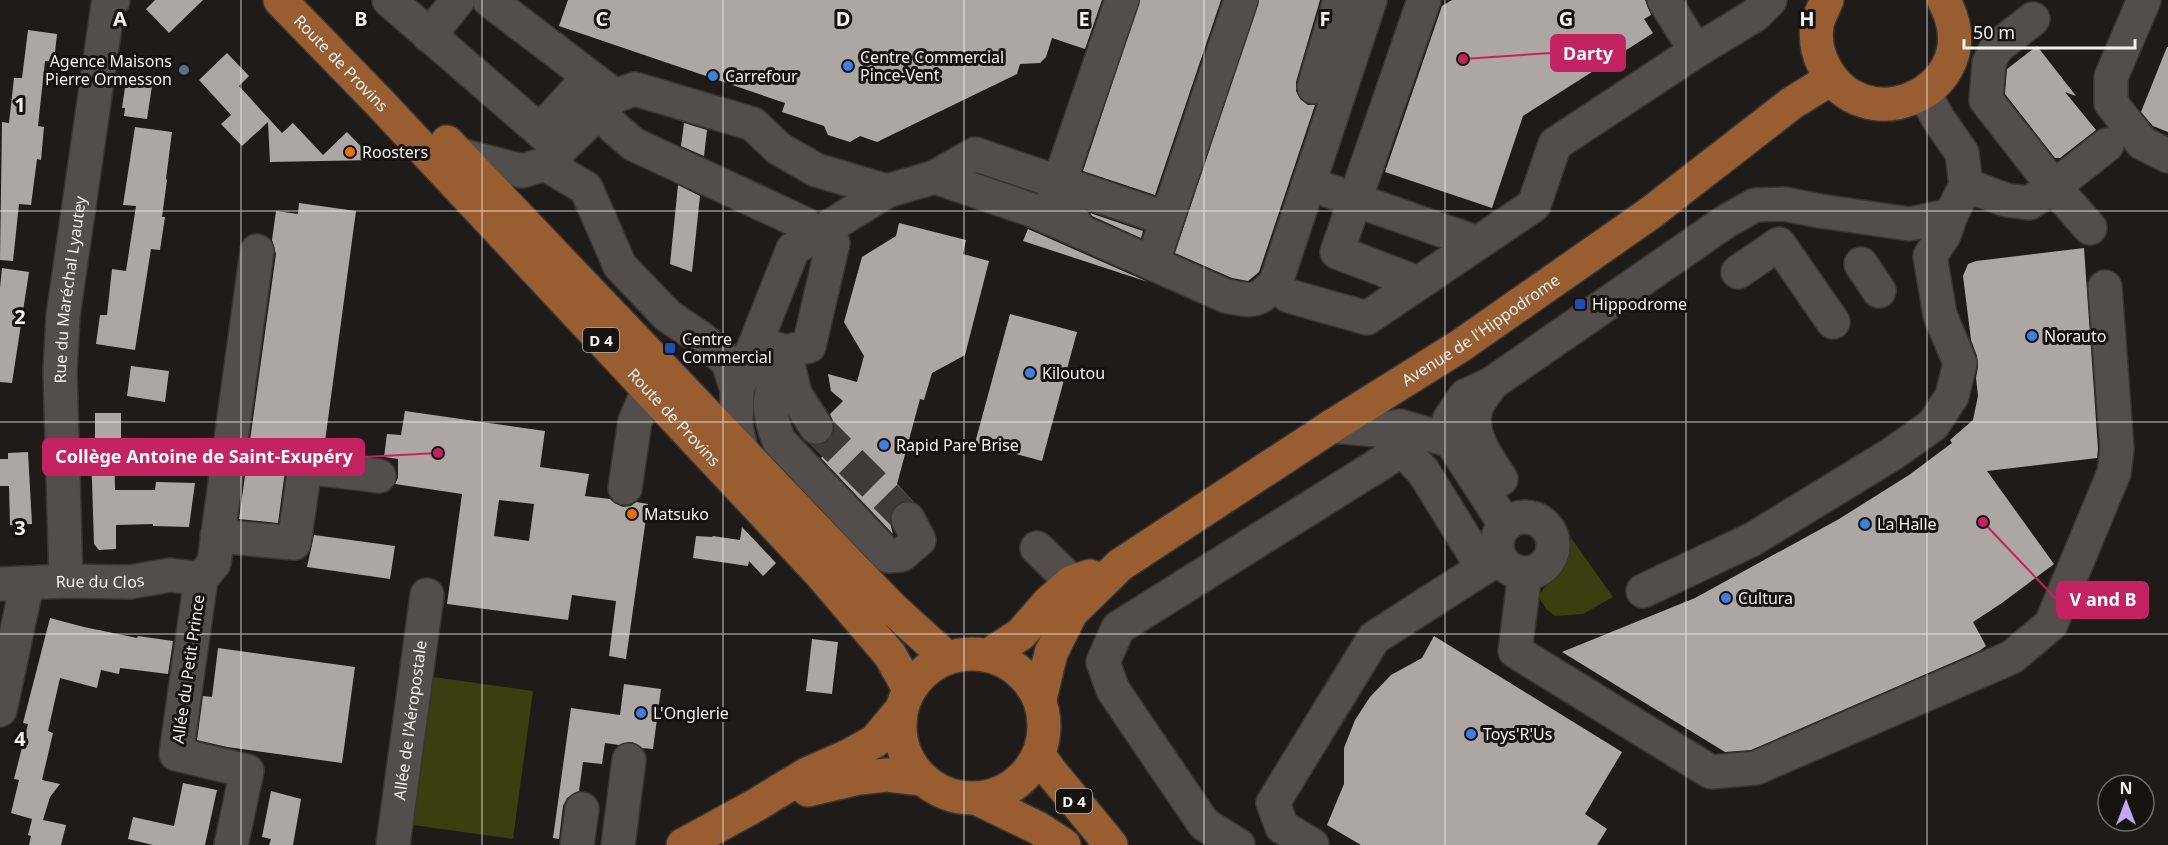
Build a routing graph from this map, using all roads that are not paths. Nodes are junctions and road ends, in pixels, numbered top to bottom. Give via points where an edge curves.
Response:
1 (113, 0) edge
2 (280, 0) edge
3 (312, 0) edge
4 (458, 0) edge
5 (489, 0) edge
6 (1122, 0) edge
7 (1240, 0) edge
8 (1340, 0) edge
9 (1370, 0) edge
10 (1392, 0) edge
11 (1424, 0) edge
12 (1664, 0) edge
13 (1770, 0) edge
14 (1827, 0) edge
15 (1944, 0) edge
16 (2144, 0) edge
17 (393, 1) edge
18 (2033, 19) dead end
19 (429, 36) junction
20 (1696, 51) junction
21 (589, 77) junction
22 (1831, 79) junction
23 (1314, 87) dead end
24 (1924, 93) junction
25 (607, 105) junction
26 (2107, 145) dead end
27 (548, 148) junction
28 (460, 155) junction
29 (2168, 156) edge
30 (816, 170) junction
31 (935, 177) junction
32 (1966, 185) junction
33 (2054, 187) junction
34 (887, 191) junction
35 (1330, 191) junction
36 (1951, 215) junction
37 (2090, 228) dead end
38 (825, 230) junction
39 (1478, 243) junction
40 (1159, 244) junction
41 (257, 251) dead end
42 (1861, 264) dead end
43 (1738, 272) dead end
44 (1418, 284) junction
45 (2104, 287) dead end
46 (1879, 291) dead end
47 (1289, 296) junction
48 (1833, 322) dead end
49 (771, 347) junction
50 (1491, 384) junction
51 (737, 390) junction
52 (648, 391) junction
53 (1332, 426) junction
54 (816, 427) tunnel mouth
55 (1451, 441) junction
56 (741, 449) junction
57 (379, 476) dead end
58 (626, 488) dead end
59 (909, 519) tunnel mouth
60 (1516, 520) junction
61 (218, 536) junction
62 (1037, 548) dead end
63 (1120, 565) junction
64 (1503, 566) junction
65 (201, 579) junction
66 (66, 581) junction
67 (1072, 582) junction
68 (14, 584) edge
69 (1643, 591) dead end
70 (427, 596) dead end
71 (989, 655) junction
72 (946, 658) junction
73 (1040, 699) junction
74 (905, 700) junction
75 (0, 710) edge
76 (1039, 756) junction
77 (629, 760) dead end
78 (921, 779) junction
79 (978, 799) junction
80 (756, 806) junction
81 (582, 809) dead end
82 (231, 845) edge
83 (393, 845) edge
84 (577, 845) edge
85 (618, 845) edge
86 (683, 845) edge
87 (1064, 845) edge
88 (1112, 845) edge
89 (1238, 845) edge
90 (1311, 845) edge

1 - 66 street, Rue du Maréchal Lyautey via 108,5 63,316 60,371
2 - 52 main road, Route de Provins / D 4
3 - 28 main road, Route de Provins / D 4
4 - 19 street
5 - 21 street
6 - 40 street via 1049,212
7 - 40 street
8 - 23 street
9 - 35 street
10 - 35 street
11 - 35 street
12 - 20 street
13 - 20 street via 1755,15
14 - 22 main road via 1817,25 1818,54
15 - 24 main road via 1952,18 1950,60 1940,78
16 - 29 street via 2111,77 2111,103 2142,143
17 - 19 street
18 - 33 street via 1996,48 1989,63 1986,100
19 - 27 street
20 - 39 street via 1555,144 1534,205
21 - 25 street
21 - 27 street
22 - 24 main road via 1851,96 1875,105 1901,103
22 - 53 main road, Avenue de l'Hippodrome via 1792,103 1568,271 1460,346
24 - 32 street via 1962,153
25 - 27 street
25 - 30 street via 636,89 753,124 778,148
25 - 38 street via 633,144
26 - 33 street
27 - 28 street via 522,171
27 - 51 street via 586,188 620,266 668,316 728,362
28 - 56 main road, Route de Provins / D 4
30 - 34 street
30 - 38 street via 839,194 843,209
31 - 34 street
31 - 40 street via 1032,210
31 - 40 street via 975,154
32 - 33 street via 2006,200 2029,203
32 - 36 street
33 - 37 street
34 - 38 street
35 - 39 street
35 - 40 street via 1295,190 1264,272 1249,280
35 - 40 street via 1276,282 1254,301 1226,296
35 - 44 street via 1337,252
35 - 47 street
36 - 50 street via 1910,224 1784,204 1755,205
36 - 69 street via 1930,256 1940,315 1959,363 1952,396 1933,425 1753,539
38 - 49 street via 793,249
38 - 49 street via 833,243 809,346
39 - 44 street
40 - 47 street via 1166,293 1219,313 1255,316 1275,309
41 - 61 street
42 - 46 street
43 - 48 street via 1779,244
44 - 47 street via 1367,318
45 - 64 street via 2117,449 2114,473 2051,624 2012,657 1756,768 1711,772 1515,651
49 - 51 street
49 - 54 street
49 - 59 street via 770,420 779,441 888,556 901,555 919,540
50 - 55 street via 1465,396 1449,420
50 - 60 street via 1476,409 1478,441
51 - 56 street via 736,428
52 - 58 street via 635,422
52 - 74 main road, Route de Provins / D 4 via 880,641 890,655
53 - 55 street via 1377,430 1400,426
53 - 63 main road, Avenue de l'Hippodrome
55 - 60 street via 1499,515
56 - 72 main road, Route de Provins / D 4 via 892,608
57 - 61 street via 305,466 294,543
60 - 64 street via 1501,531 1498,540
60 - 64 street via 1543,523 1552,540 1552,550 1543,566
61 - 65 street via 214,563
62 - 67 street
63 - 67 main road, Avenue de l'Hippodrome
63 - 73 main road, Avenue de l'Hippodrome via 1071,613 1051,653
64 - 89 street via 1402,450 1118,628 1103,662 1113,690 1204,824
64 - 90 street via 1374,638 1273,803 1282,827
65 - 66 street, Rue du Clos via 170,575 130,582
65 - 82 street, Allée du Petit Prince via 176,754 247,771
66 - 68 street, Rue du Clos
67 - 71 main road, Avenue de l'Hippodrome via 1022,634
68 - 75 street
70 - 83 street, Allée de l'Aéropostale
71 - 72 main road via 968,653
71 - 73 main road via 1010,664 1026,678
72 - 74 main road via 926,670
73 - 76 main road via 1046,724
74 - 78 main road via 900,736 907,759
74 - 80 main road via 875,741 807,774
76 - 79 main road via 1016,785 998,795
76 - 88 main road, D 4
77 - 85 street
78 - 79 main road via 957,798
78 - 80 main road via 887,775 859,778
79 - 87 main road, D 4
80 - 86 main road
81 - 84 street

